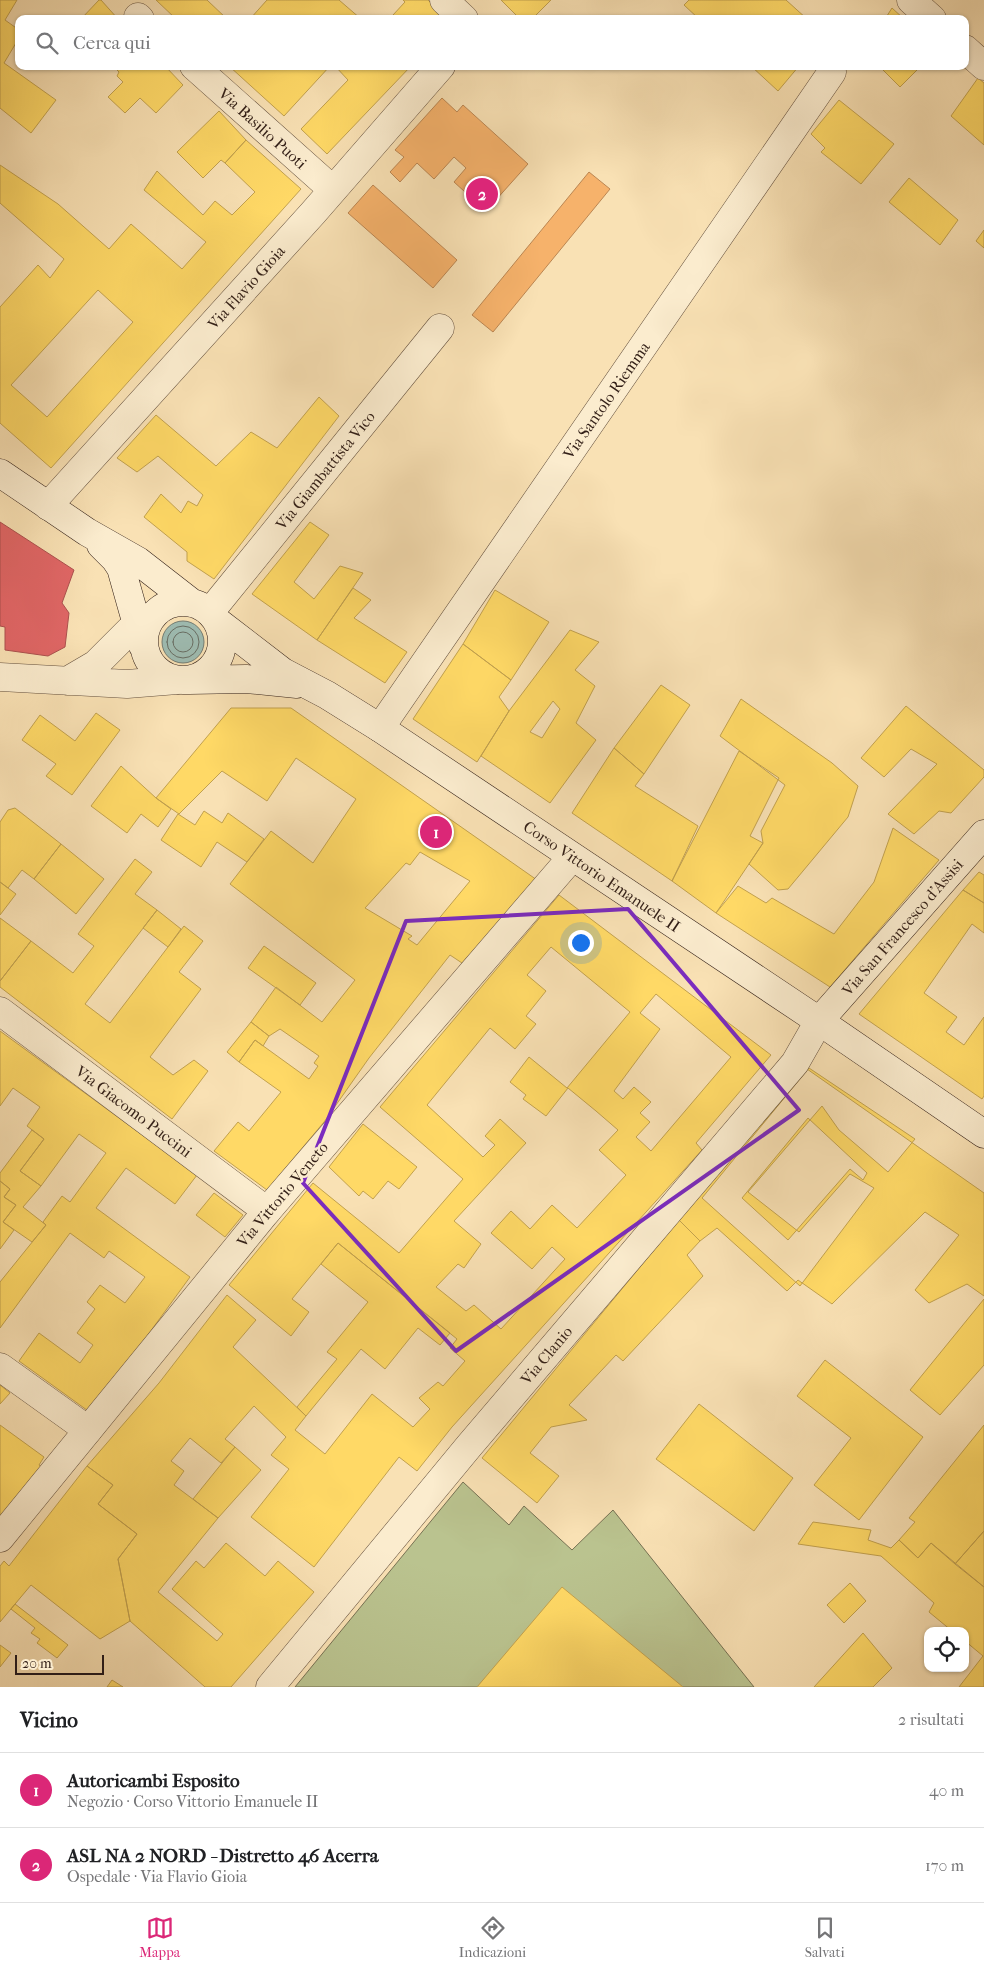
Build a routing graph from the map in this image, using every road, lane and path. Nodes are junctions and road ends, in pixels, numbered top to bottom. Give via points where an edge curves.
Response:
1 (444, 0) edge
2 (910, 0) edge
3 (460, 15) edge
4 (927, 15) edge
5 (969, 53) edge
6 (984, 66) edge
7 (198, 70) edge
8 (438, 70) edge
9 (832, 72) dead end
10 (333, 190) junction
11 (440, 328) dead end
12 (0, 473) edge
13 (48, 506) junction
14 (87, 532) junction
15 (206, 612) junction
16 (144, 630) junction
17 (0, 677) edge
18 (67, 680) junction
19 (183, 680) junction
20 (306, 685) junction
21 (380, 728) junction
22 (984, 834) edge
23 (572, 857) junction
24 (0, 1011) edge
25 (819, 1021) junction
26 (984, 1134) edge
27 (267, 1211) junction
28 (0, 1367) edge
29 (88, 1430) junction
30 (0, 1538) edge
31 (270, 1687) edge

1 - 3 street
2 - 4 street
5 - 6 street
7 - 10 street, Via Basilio Puoti
8 - 10 street, Via Flavio Gioia
9 - 21 street, Via Santolo Riemma
10 - 13 street, Via Flavio Gioia
11 - 15 street, Via Giambattista Vico
12 - 13 street, Corso Vittorio Emanuele II
13 - 14 street, Corso Vittorio Emanuele II
14 - 15 street, Corso Vittorio Emanuele II via 138,561
14 - 16 street, Corso Vittorio Emanuele II via 121,568
15 - 16 street via 181,601 170,604
15 - 19 street via 222,634 218,659 205,673
15 - 20 street, Corso Vittorio Emanuele II via 266,661
16 - 18 street via 85,672
16 - 19 street, Corso Vittorio Emanuele II via 156,669
17 - 18 street
18 - 19 street via 126,684
19 - 20 street via 246,679
20 - 21 street, Corso Vittorio Emanuele II
21 - 23 street, Corso Vittorio Emanuele II
22 - 25 street, Via San Francesco d'Assisi
23 - 25 street, Corso Vittorio Emanuele II
23 - 27 street, Via Vittorio Veneto
24 - 27 street, Via Giacomo Puccini
25 - 26 street, Corso Vittorio Emanuele II
25 - 31 street, Via Clanio via 795,1063 469,1446
27 - 29 street, Via Vittorio Veneto
28 - 29 street
29 - 30 street, Via Vittorio Veneto

